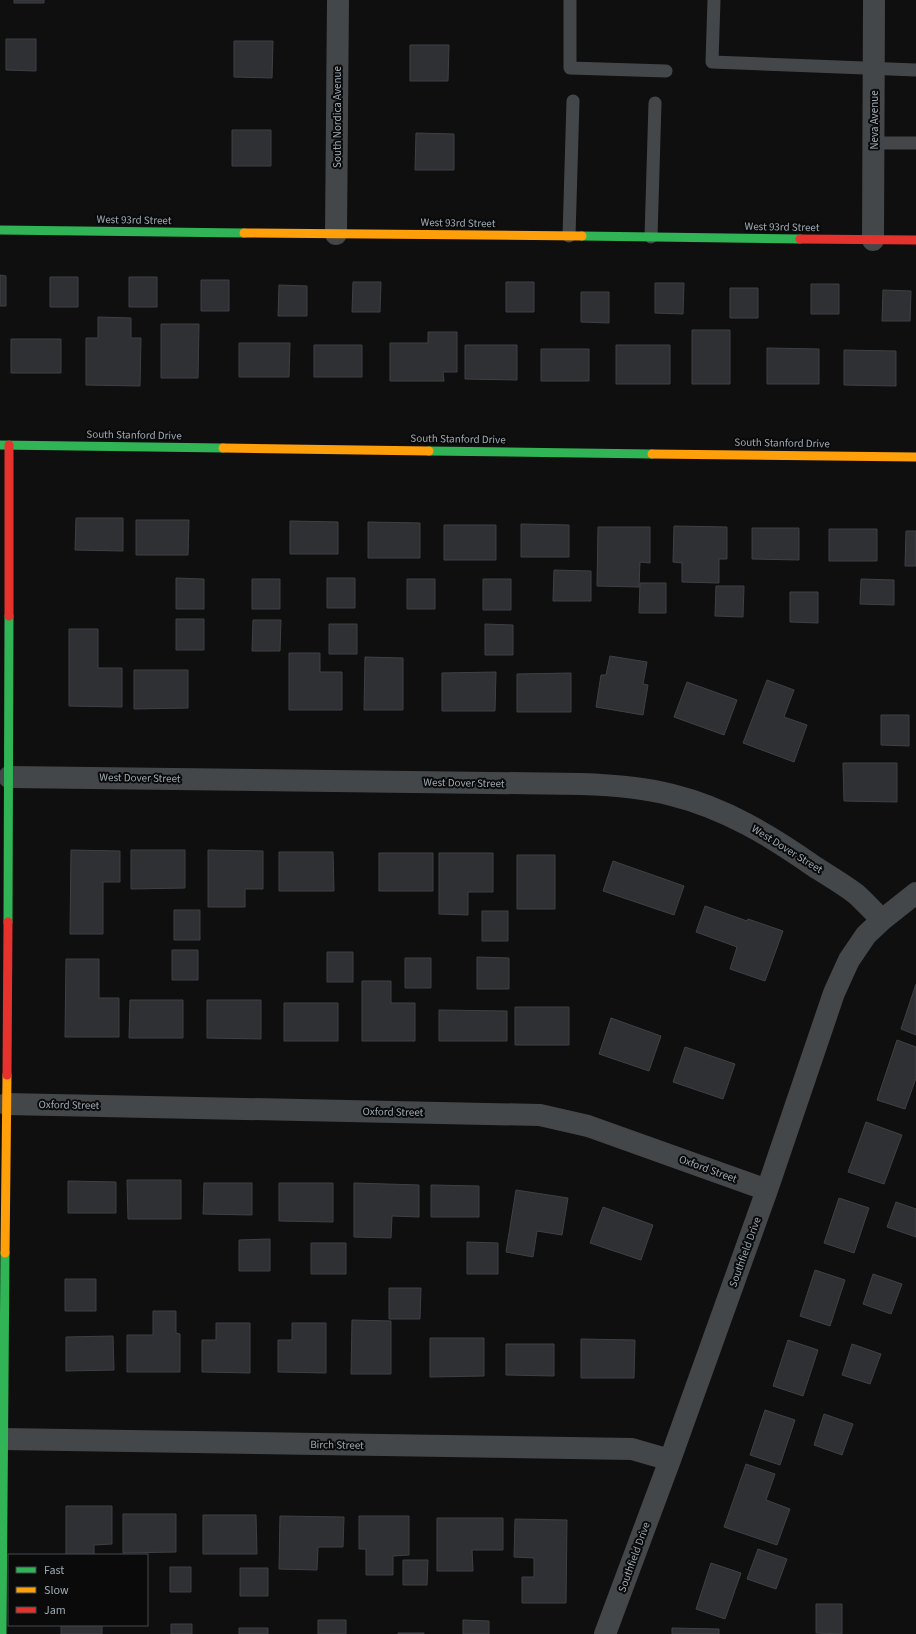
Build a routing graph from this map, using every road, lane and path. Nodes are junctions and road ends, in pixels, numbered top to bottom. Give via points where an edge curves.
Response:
1 (338, 0) edge
2 (570, 0) edge
3 (714, 0) edge
4 (874, 0) edge
5 (874, 69) junction
6 (916, 70) edge
7 (666, 71) dead end
8 (573, 101) dead end
9 (655, 103) dead end
10 (874, 143) junction
11 (916, 143) edge
12 (0, 230) edge
13 (336, 234) junction
14 (569, 236) junction
15 (651, 237) junction
16 (874, 240) junction
17 (916, 240) edge
18 (4, 445) edge
19 (916, 457) edge
20 (9, 777) junction
21 (916, 893) edge
22 (882, 920) junction
23 (6, 1104) junction
24 (767, 1190) junction
25 (3, 1439) junction
26 (670, 1460) junction
27 (2, 1634) edge
28 (605, 1634) edge

1 - 13 street, South Nordica Avenue
2 - 7 lane via 570,68
3 - 5 lane via 712,62
4 - 5 street, Neva Avenue
5 - 6 lane
5 - 10 street, Neva Avenue
8 - 14 lane
9 - 15 lane
10 - 11 lane
10 - 16 street, Neva Avenue
12 - 13 street, West 93rd Street
13 - 14 street, West 93rd Street
14 - 15 street, West 93rd Street
15 - 16 street, West 93rd Street
16 - 17 street, West 93rd Street
18 - 19 street, South Stanford Drive
18 - 20 street
20 - 22 street, West Dover Street via 581,784 646,790 706,806 753,827 856,894
20 - 23 street
21 - 22 street, Southfield Drive
22 - 24 street, Southfield Drive via 866,935 849,960 834,993
23 - 24 street, Oxford Street via 540,1115 588,1126
23 - 25 street
24 - 26 street, Southfield Drive
25 - 26 street, Birch Street via 632,1449
25 - 27 street
26 - 28 street, Southfield Drive

